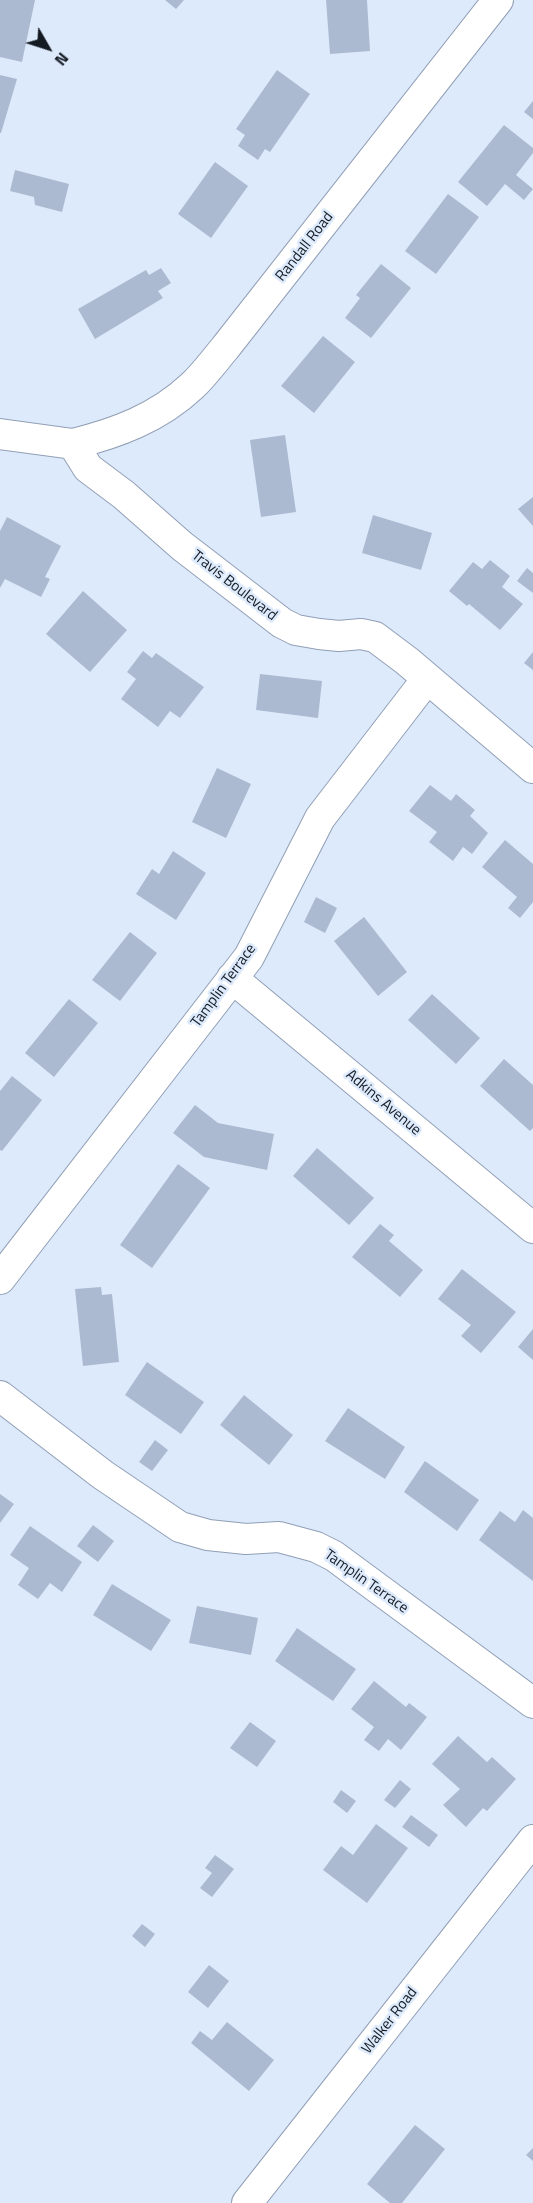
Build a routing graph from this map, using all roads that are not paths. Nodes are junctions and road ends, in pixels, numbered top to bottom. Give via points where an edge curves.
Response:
1 (498, 0) edge
2 (0, 434) edge
3 (73, 444) junction
4 (427, 679) junction
5 (533, 768) edge
6 (232, 978) junction
7 (533, 1228) edge
8 (0, 1279) edge
9 (0, 1396) edge
10 (533, 1703) edge
11 (533, 1840) edge
12 (248, 2203) edge

1 - 3 street, Randall Road via 191,387 134,426
2 - 3 street
3 - 4 street, Travis Boulevard via 88,468 282,623 319,634 375,637
4 - 5 street, Travis Boulevard
4 - 6 street, Tamplin Terrace via 320,818 249,957
6 - 7 street, Adkins Avenue
6 - 8 street, Tamplin Terrace
9 - 10 street, Tamplin Terrace via 103,1475 180,1527 246,1539 279,1537 334,1556
11 - 12 street, Walker Road

